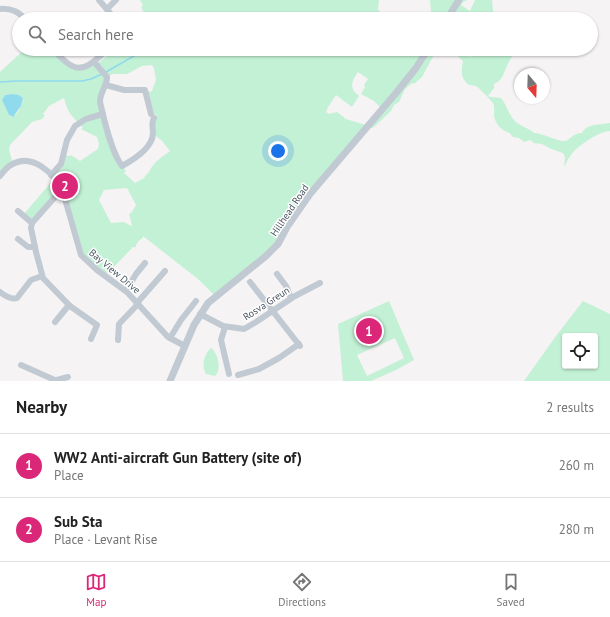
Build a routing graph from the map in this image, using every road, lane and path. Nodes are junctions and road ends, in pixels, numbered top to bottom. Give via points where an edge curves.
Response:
1 (99, 0) edge
2 (116, 0) edge
3 (459, 0) edge
4 (0, 9) edge
5 (107, 9) junction
6 (18, 12) edge
7 (109, 12) edge
8 (451, 12) edge
9 (59, 56) edge
10 (100, 56) edge
11 (424, 56) edge
12 (94, 62) junction
13 (106, 85) junction
14 (103, 114) junction
15 (51, 175) junction
16 (0, 176) edge
17 (62, 190) junction
18 (18, 211) dead end
19 (32, 223) junction
20 (18, 239) dead end
21 (35, 247) junction
22 (145, 263) dead end
23 (165, 271) dead end
24 (278, 274) dead end
25 (42, 276) junction
26 (250, 282) dead end
27 (320, 283) dead end
28 (126, 291) junction
29 (0, 292) edge
30 (291, 298) junction
31 (196, 301) dead end
32 (138, 304) junction
33 (69, 305) junction
34 (272, 310) junction
35 (200, 314) junction
36 (55, 322) dead end
37 (225, 327) junction
38 (170, 338) junction
39 (91, 339) dead end
40 (118, 340) dead end
41 (185, 346) junction
42 (21, 365) dead end
43 (228, 374) dead end
44 (238, 375) dead end
45 (68, 377) dead end
46 (57, 381) edge
47 (170, 381) edge

1 - 5 street
2 - 5 street
3 - 8 street
4 - 6 street
5 - 7 street
9 - 12 street via 75,68 83,68
10 - 12 street
11 - 35 street, Hillhead Road via 404,84 310,194 278,244 211,299
12 - 13 street via 107,78
13 - 14 street via 100,99
13 - 14 street via 124,90 145,88 152,116 154,140 124,168 113,150
14 - 15 street via 86,119 75,126 67,140 61,164
15 - 16 street via 36,163 27,161 11,164
15 - 17 street
17 - 19 street
17 - 28 street, Bay View Drive via 81,255
18 - 19 street
19 - 21 street
20 - 21 street via 28,247
21 - 25 street
22 - 28 street
23 - 32 street
24 - 30 street
25 - 29 street via 31,280 17,298 10,298
25 - 33 street
26 - 34 street
27 - 30 street, Rosva Greun
28 - 32 street, Bay View Drive
30 - 34 street, Rosva Greun
31 - 38 street
32 - 38 street, Bay View Drive
32 - 40 street via 119,324
33 - 36 street
33 - 39 street via 96,324
34 - 37 street, Rosva Greun via 247,328
34 - 44 street via 299,345 259,368
35 - 37 street, Rosva Greun
35 - 41 street, Hillhead Road
37 - 43 street via 221,340 223,365
38 - 41 street, Bay View Drive
41 - 47 street, Hillhead Road
42 - 46 street
45 - 46 street

